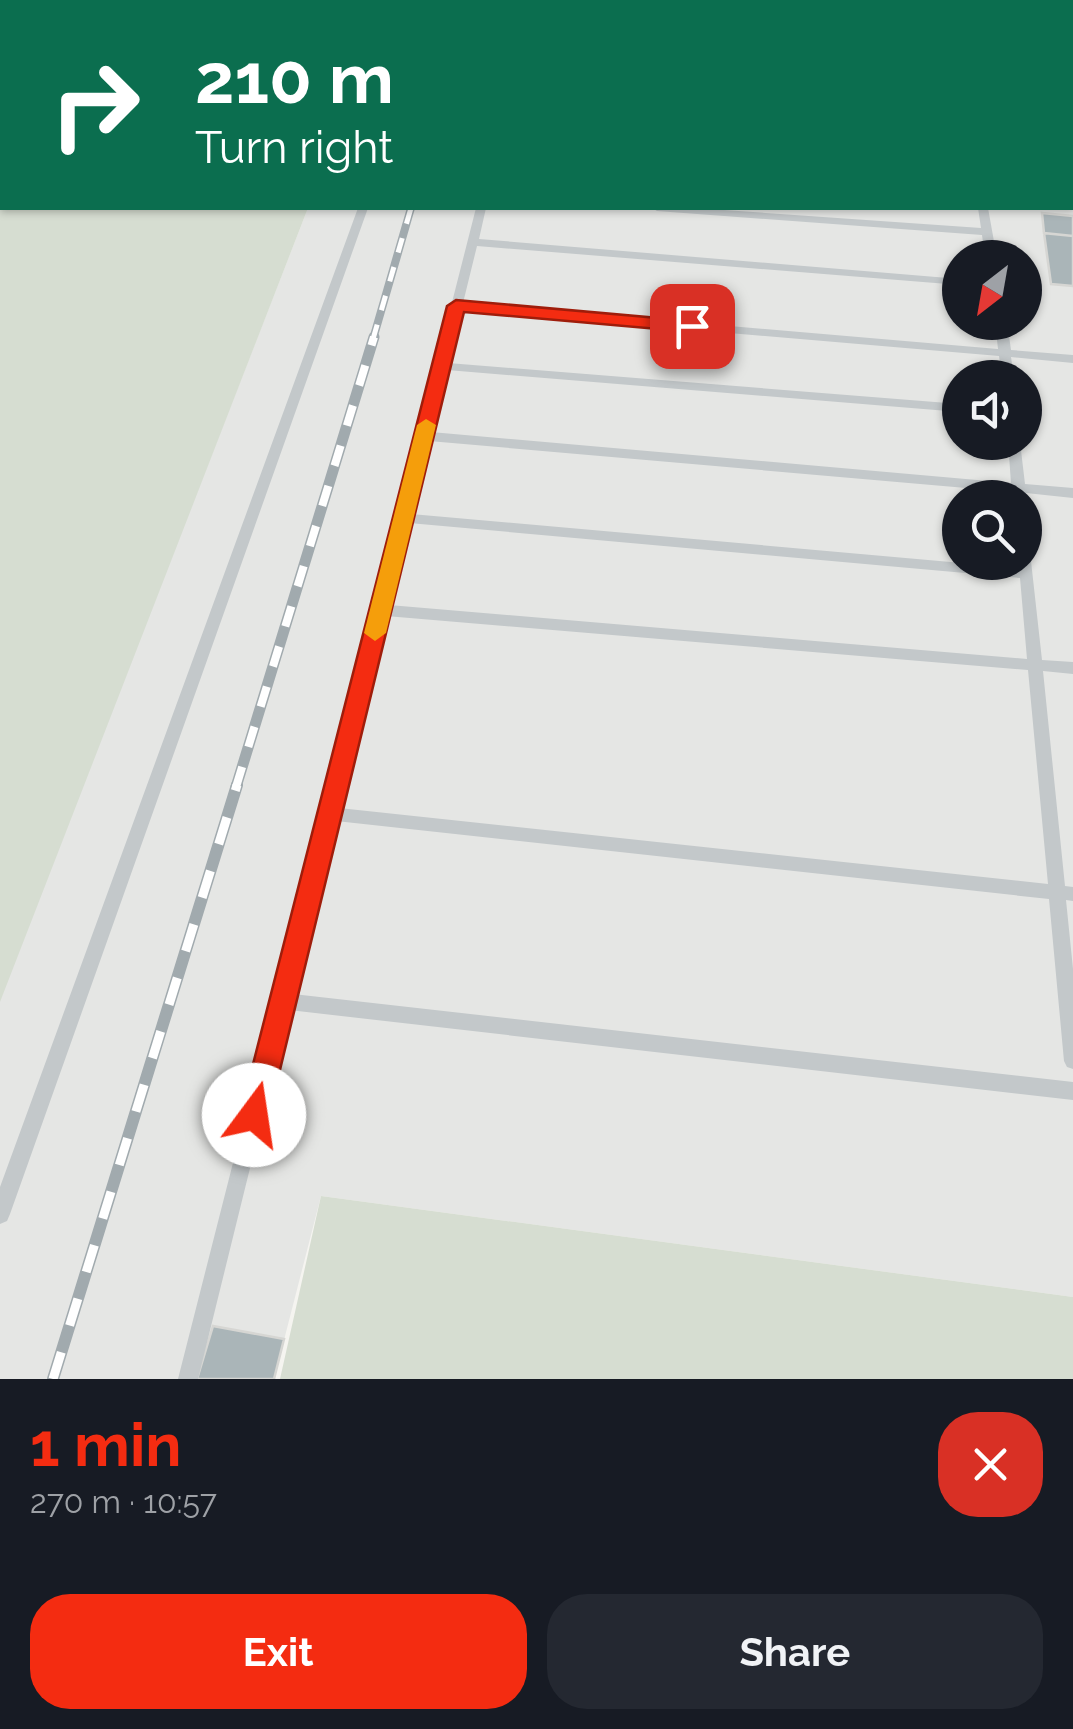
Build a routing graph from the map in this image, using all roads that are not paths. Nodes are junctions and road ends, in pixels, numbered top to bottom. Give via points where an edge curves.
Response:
1 (362, 210) edge
2 (480, 210) edge
3 (684, 210) edge
4 (983, 210) edge
5 (987, 232) junction
6 (988, 240) edge
7 (472, 242) junction
8 (942, 281) edge
9 (456, 306) junction
10 (1004, 340) edge
11 (1006, 354) junction
12 (1006, 360) edge
13 (1073, 360) edge
14 (442, 366) junction
15 (942, 407) edge
16 (424, 436) junction
17 (942, 486) edge
18 (1042, 493) edge
19 (1073, 493) edge
20 (403, 518) junction
21 (942, 566) edge
22 (1028, 580) edge
23 (381, 610) junction
24 (1036, 665) junction
25 (1073, 668) edge
26 (330, 814) junction
27 (1065, 893) edge
28 (283, 1002) junction
29 (1073, 1061) edge
30 (1073, 1091) edge
31 (0, 1214) edge
32 (188, 1379) edge

1 - 31 lane
2 - 7 lane
3 - 5 lane
4 - 5 lane
5 - 6 lane
7 - 8 lane
7 - 9 lane
9 - 11 lane
9 - 14 lane
10 - 11 lane
11 - 12 lane
11 - 13 lane
14 - 15 lane
14 - 16 lane
16 - 17 lane
16 - 20 lane
18 - 19 lane
20 - 21 lane
20 - 23 lane
22 - 24 lane
23 - 24 lane
23 - 26 lane
24 - 25 lane
24 - 27 lane
26 - 27 lane
26 - 28 lane
27 - 29 lane
28 - 30 lane
28 - 32 lane

